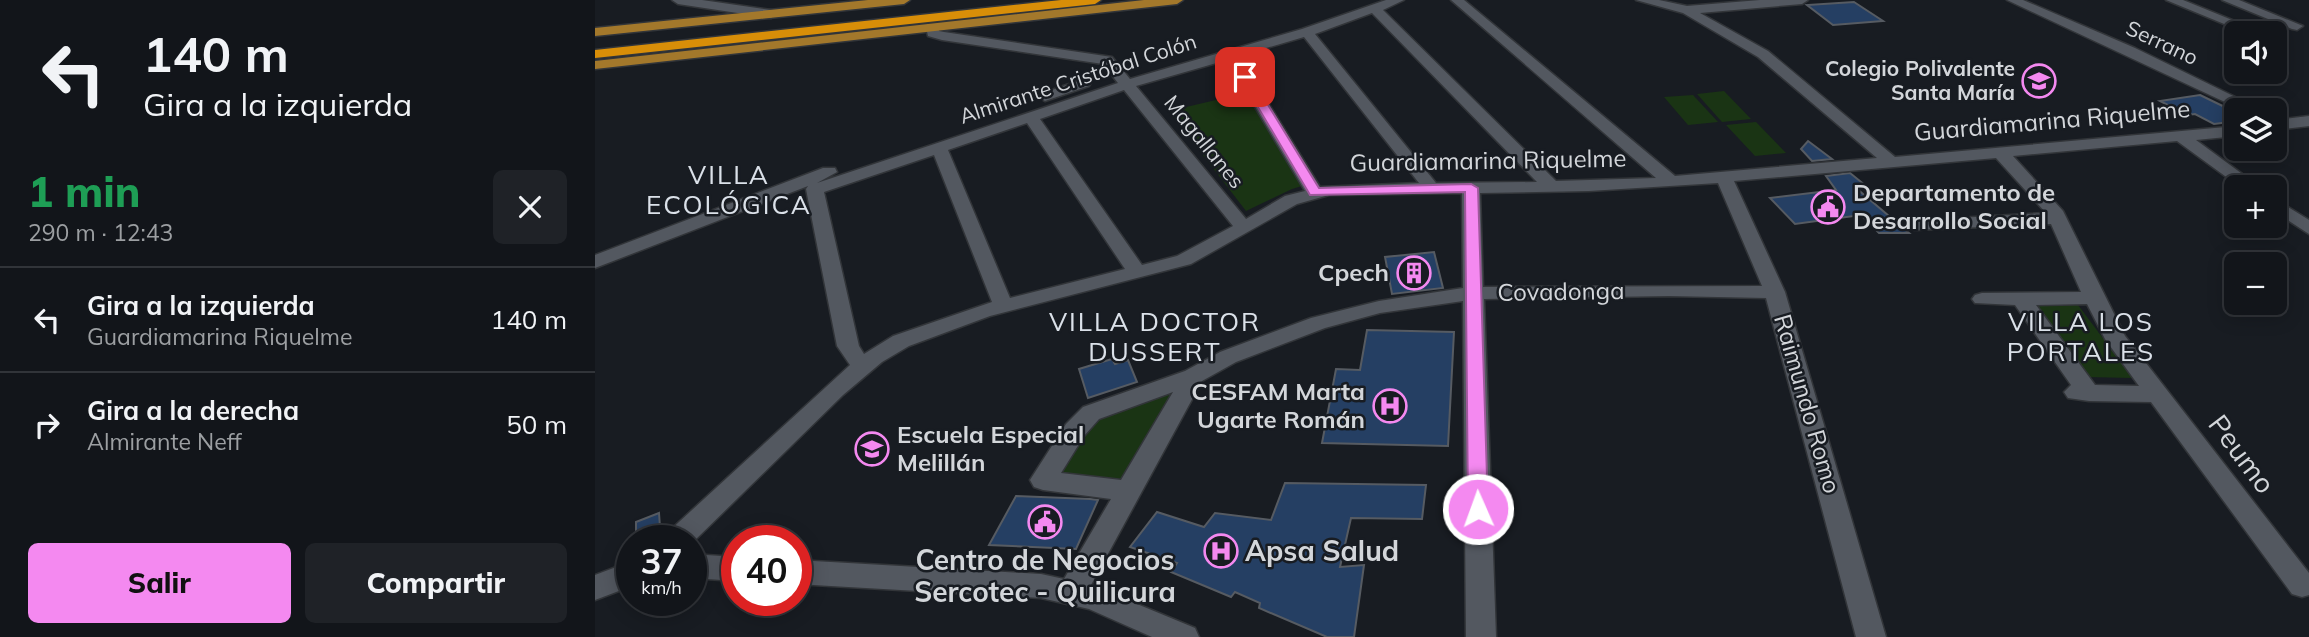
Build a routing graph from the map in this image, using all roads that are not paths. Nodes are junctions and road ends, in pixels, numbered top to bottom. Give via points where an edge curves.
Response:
1 (678, 0) edge
2 (904, 0) edge
3 (988, 0) edge
4 (1095, 0) edge
5 (1177, 0) edge
6 (1398, 0) edge
7 (1457, 0) edge
8 (1642, 0) edge
9 (1802, 0) edge
10 (2013, 0) edge
11 (2172, 0) edge
12 (2228, 0) edge
13 (736, 8) junction
14 (1374, 8) junction
15 (1687, 10) junction
16 (771, 14) junction
17 (717, 19) junction
18 (2226, 21) edge
19 (2297, 26) dead end
20 (932, 27) junction
21 (595, 32) edge
22 (1307, 32) junction
23 (595, 41) edge
24 (595, 54) edge
25 (1231, 54) junction
26 (595, 65) edge
27 (1084, 83) dead end
28 (1129, 84) junction
29 (2229, 98) edge
30 (1031, 117) junction
31 (2309, 121) edge
32 (2287, 123) edge
33 (2224, 133) edge
34 (2183, 138) junction
35 (939, 147) junction
36 (2000, 152) junction
37 (1890, 161) junction
38 (851, 171) junction
39 (2234, 175) edge
40 (1724, 178) junction
41 (1671, 182) junction
42 (1552, 187) junction
43 (1471, 188) junction
44 (1432, 189) junction
45 (1315, 192) junction
46 (2287, 212) edge
47 (2058, 218) junction
48 (1921, 226) dead end
49 (1244, 228) junction
50 (2309, 228) edge
51 (595, 262) edge
52 (1137, 272) junction
53 (1775, 292) junction
54 (1473, 293) junction
55 (1982, 299) dead end
56 (2021, 299) junction
57 (2094, 299) junction
58 (1003, 305) junction
59 (863, 366) junction
60 (1193, 376) junction
61 (2158, 394) junction
62 (1128, 491) junction
63 (694, 525) edge
64 (812, 573) edge
65 (616, 579) edge
66 (2302, 585) dead end
67 (595, 588) edge
68 (1072, 592) junction
69 (1184, 637) edge
70 (1481, 637) edge
71 (1871, 637) edge

1 - 13 street
2 - 16 main road
3 - 23 highway
4 - 24 highway
5 - 20 main road
6 - 14 street, Almirante Cristóbal Colón
7 - 41 street
8 - 15 street
9 - 15 street
10 - 29 street, Serrano
11 - 18 street
12 - 19 street
13 - 16 street
13 - 17 street
14 - 22 street, Almirante Cristóbal Colón
14 - 42 street
15 - 37 street via 1770,59
16 - 17 main road
17 - 21 main road
20 - 26 main road
20 - 28 street, Magallanes via 933,33 942,36 1107,60
22 - 25 street, Almirante Cristóbal Colón
22 - 44 street
25 - 28 street, Almirante Cristóbal Colón
25 - 45 street
27 - 38 street
28 - 30 street, Almirante Cristóbal Colón
28 - 49 street, Magallanes
30 - 35 street, Almirante Cristóbal Colón
30 - 52 street
31 - 32 street
33 - 34 street, Guardiamarina Riquelme
34 - 36 street, Guardiamarina Riquelme
34 - 39 street
35 - 38 street, Almirante Cristóbal Colón
35 - 58 street
36 - 37 street, Guardiamarina Riquelme
36 - 47 street, Peumo
37 - 40 street, Guardiamarina Riquelme
38 - 51 street, Almirante Cristóbal Colón via 703,218
38 - 59 street, Almirante Cristóbal Colón via 815,189 848,346
40 - 41 street, Guardiamarina Riquelme
40 - 53 street, Raimundo Romo
41 - 42 street, Guardiamarina Riquelme
42 - 43 street, Guardiamarina Riquelme
43 - 44 street, Guardiamarina Riquelme
43 - 54 street
44 - 45 street, Guardiamarina Riquelme
45 - 49 street, Guardiamarina Riquelme via 1291,200
46 - 50 street
47 - 48 street
47 - 57 street, Peumo
49 - 52 street, Guardiamarina Riquelme via 1195,256
52 - 58 street, Guardiamarina Riquelme
53 - 54 street, Covadonga
53 - 71 street, Raimundo Romo
54 - 60 street, Covadonga via 1379,307 1318,323 1228,357
54 - 70 street
55 - 56 street
56 - 57 street
56 - 61 street via 2081,393
57 - 61 street, Peumo via 2116,339
58 - 59 street, Guardiamarina Riquelme via 916,334
59 - 63 street, Guardiamarina Riquelme
60 - 62 street
60 - 62 street, Covadonga via 1091,413 1043,480
61 - 66 street, Peumo
62 - 68 street
64 - 68 street via 1041,586
65 - 67 street
68 - 69 street

